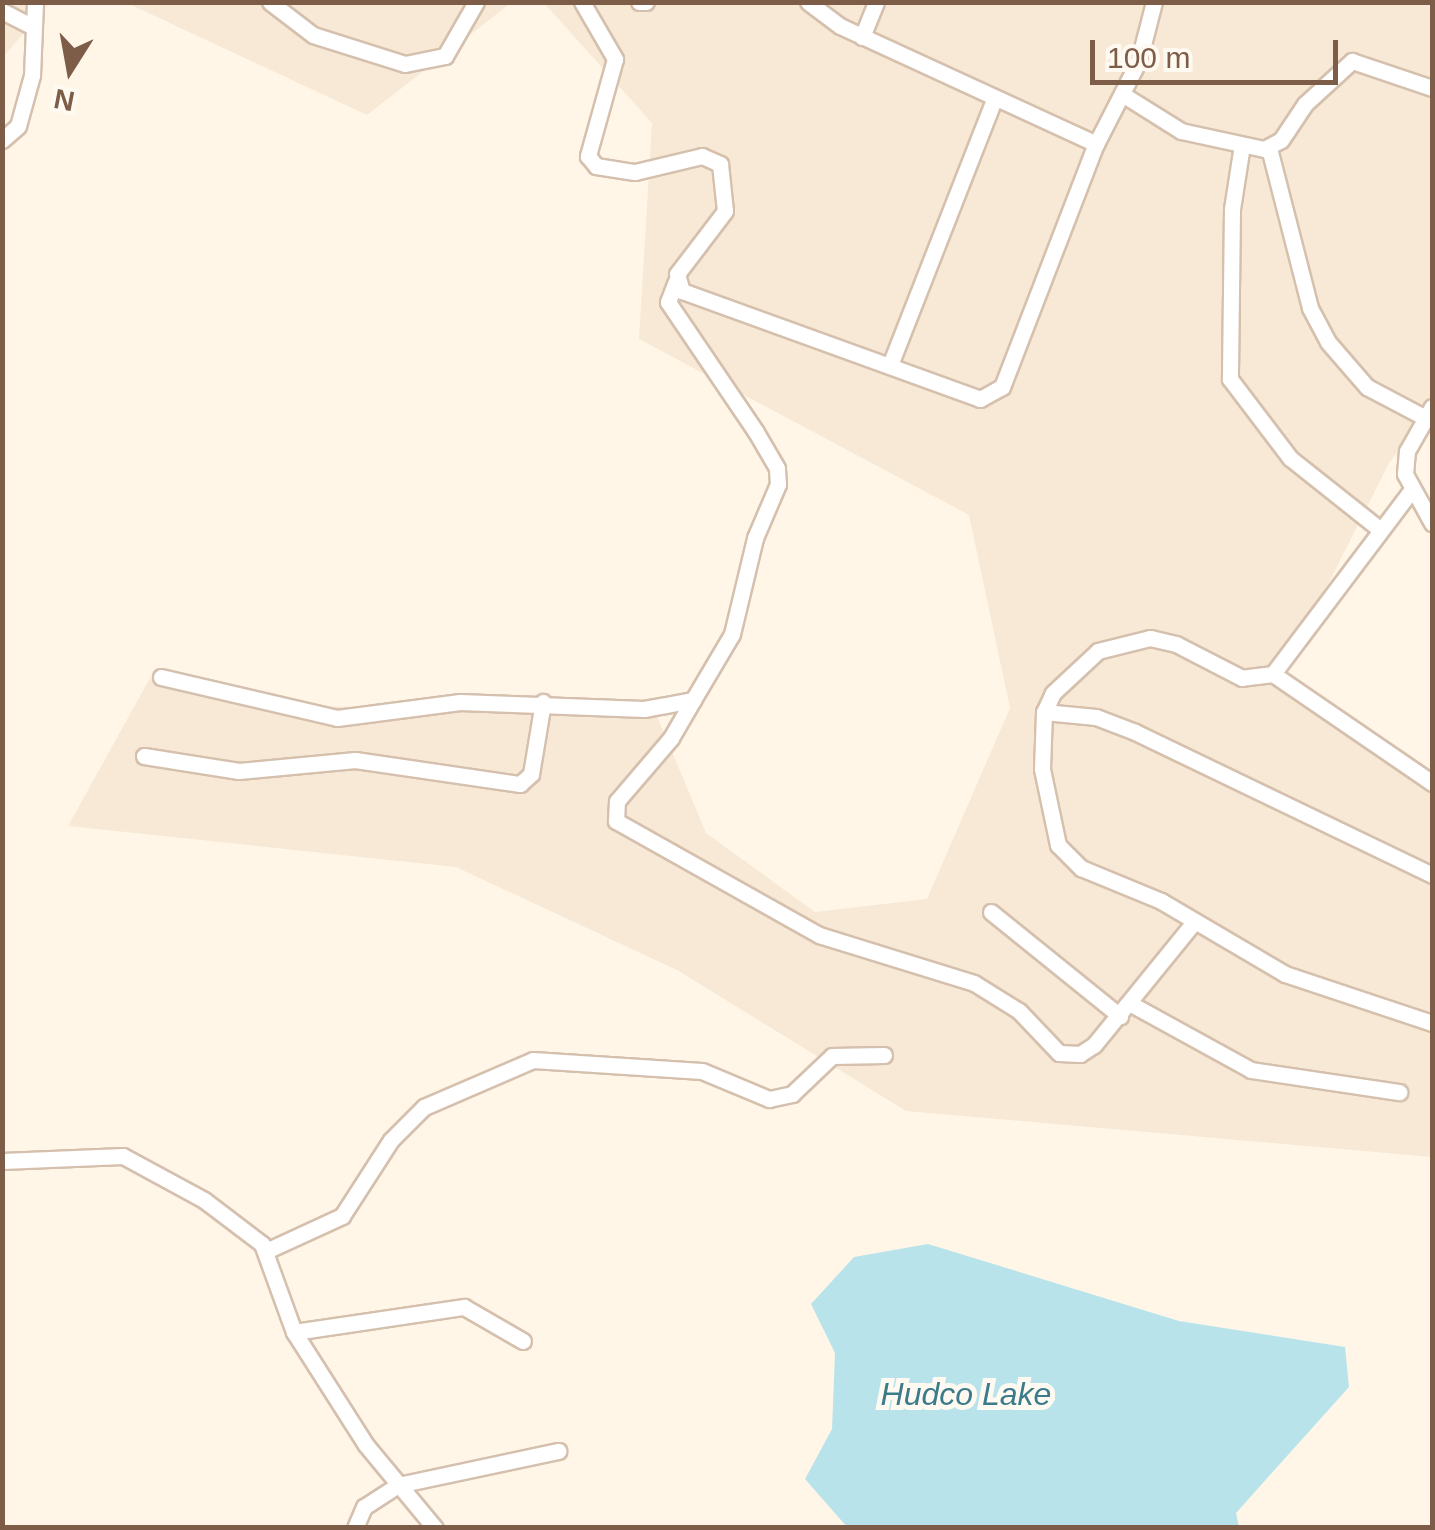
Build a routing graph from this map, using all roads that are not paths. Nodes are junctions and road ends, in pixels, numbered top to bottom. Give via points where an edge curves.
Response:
1 (35, 2) edge
2 (270, 2) edge
3 (476, 2) edge
4 (582, 2) edge
5 (808, 2) edge
6 (876, 2) edge
7 (1154, 2) edge
8 (2, 12) edge
9 (30, 25) junction
10 (862, 37) junction
11 (1432, 88) edge
12 (1122, 94) junction
13 (994, 99) junction
14 (2, 140) edge
15 (1096, 144) junction
16 (1242, 145) junction
17 (1269, 148) junction
18 (676, 281) junction
19 (890, 365) junction
20 (1428, 412) edge
21 (1421, 501) edge
22 (1432, 523) edge
23 (1378, 528) junction
24 (1274, 674) junction
25 (161, 677) dead end
26 (693, 700) junction
27 (543, 702) junction
28 (1044, 712) junction
29 (144, 756) dead end
30 (1432, 783) edge
31 (1432, 875) edge
32 (991, 912) dead end
33 (1193, 923) junction
34 (1126, 1010) junction
35 (1432, 1023) edge
36 (884, 1056) dead end
37 (1399, 1092) dead end
38 (2, 1161) edge
39 (266, 1251) junction
40 (294, 1332) junction
41 (523, 1340) dead end
42 (558, 1450) dead end
43 (398, 1485) junction
44 (355, 1528) edge
45 (435, 1528) edge

1 - 9 street
2 - 3 street via 313,35 405,64 445,56
4 - 18 street via 615,59 590,145 596,166 635,172 702,156 720,164 725,211
5 - 10 street
6 - 10 street
7 - 12 street via 1148,36
8 - 9 street
9 - 14 street via 26,102 14,133
10 - 13 street
11 - 17 street via 1352,60
12 - 15 street
12 - 16 street via 1181,131
13 - 15 street
13 - 19 street
15 - 19 street via 993,398
16 - 17 street
16 - 23 street via 1232,209 1230,378 1290,458
17 - 20 street via 1310,308 1328,342 1367,387
18 - 19 street via 688,295
18 - 26 street via 668,302 756,432 777,468 778,484 756,538 732,634
20 - 21 street via 1407,451
21 - 22 street
21 - 23 street
23 - 24 street
24 - 28 street via 1242,678 1176,644 1125,642 1076,666
24 - 30 street
25 - 27 street via 338,718 460,702
26 - 27 street via 644,709
26 - 34 street via 671,738 614,806 616,821 819,935 974,983 1019,1011 1059,1053 1080,1054
27 - 29 street via 531,774 520,784 355,760 239,771
28 - 31 street via 1096,717 1135,732 1338,836
28 - 33 street via 1044,798 1058,845 1081,868 1160,900
32 - 34 street
33 - 34 street
33 - 35 street via 1285,974
34 - 37 street via 1251,1070
36 - 39 street via 832,1056 792,1094 769,1098 702,1070 533,1060 424,1107 391,1140 342,1216
38 - 39 street via 123,1156 204,1200
39 - 40 street
40 - 41 street via 464,1307
40 - 43 street
42 - 43 street
43 - 44 street via 364,1507
43 - 45 street

